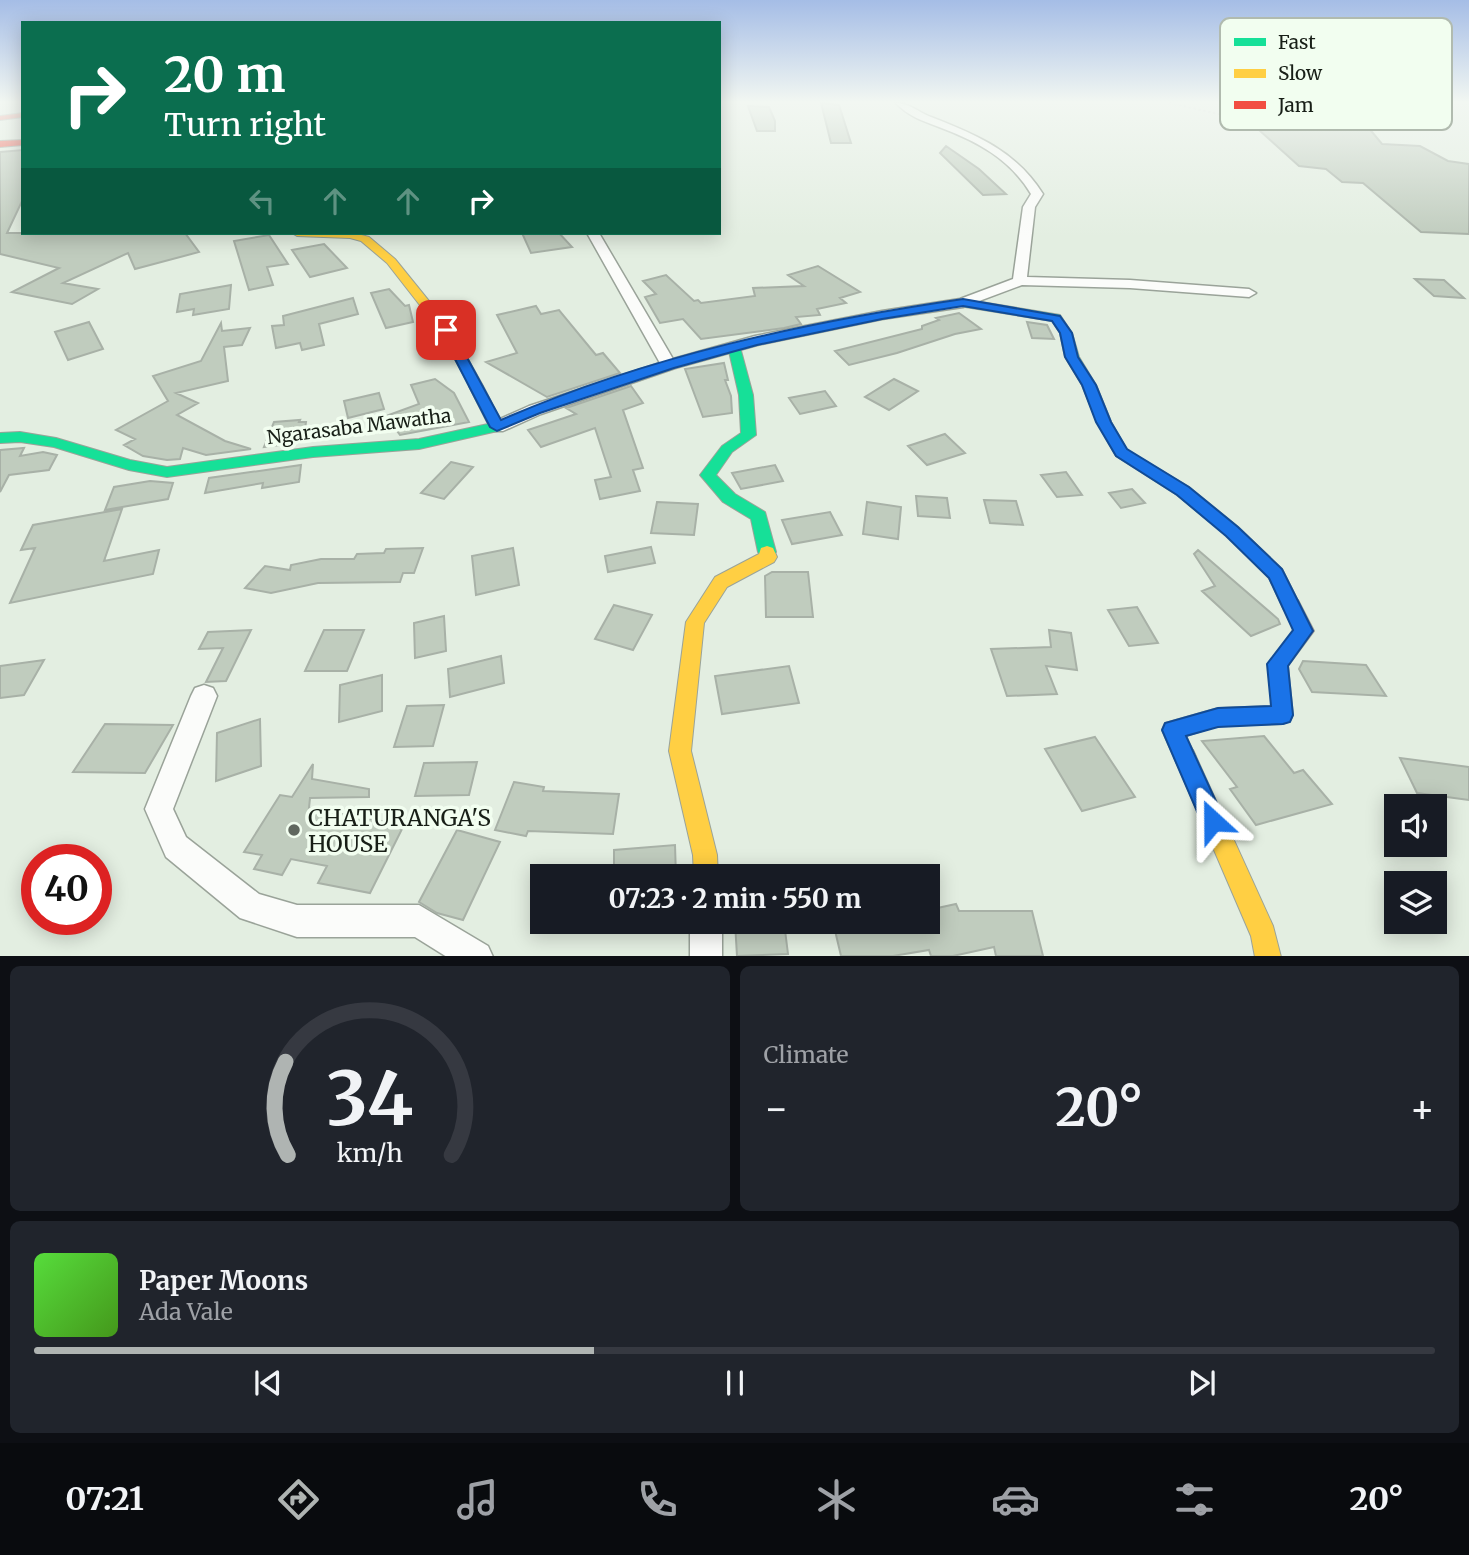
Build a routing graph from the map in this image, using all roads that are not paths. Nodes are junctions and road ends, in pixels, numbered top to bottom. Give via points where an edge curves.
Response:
1 (992, 148) edge
2 (326, 235) edge
3 (351, 235) edge
4 (351, 235) edge
5 (594, 235) edge
6 (1020, 281) junction
7 (1249, 293) dead end
8 (963, 303) junction
9 (734, 347) junction
10 (669, 365) junction
11 (497, 427) junction
12 (0, 438) edge
13 (204, 696) dead end
14 (705, 864) edge
15 (706, 934) edge
16 (475, 956) edge
17 (706, 956) edge
18 (1268, 956) edge

1 - 6 street via 1026,173 1037,194 1029,207
2 - 3 street
4 - 11 street via 365,239 391,261 446,330
5 - 10 street
6 - 7 street
6 - 8 street
8 - 9 street
8 - 18 street via 1056,318 1121,453 1183,491 1276,574 1304,631 1278,664 1283,715 1218,718 1173,730 1264,935
9 - 10 street
9 - 14 street via 746,395 749,435 727,449 708,475 729,498 759,516 768,557 721,582 695,622 680,751
10 - 11 street
11 - 12 street, Ngarasaba Mawatha via 419,444 313,452 167,472 56,443
13 - 16 street via 159,809 176,847 251,907 297,921 419,921
15 - 17 street

